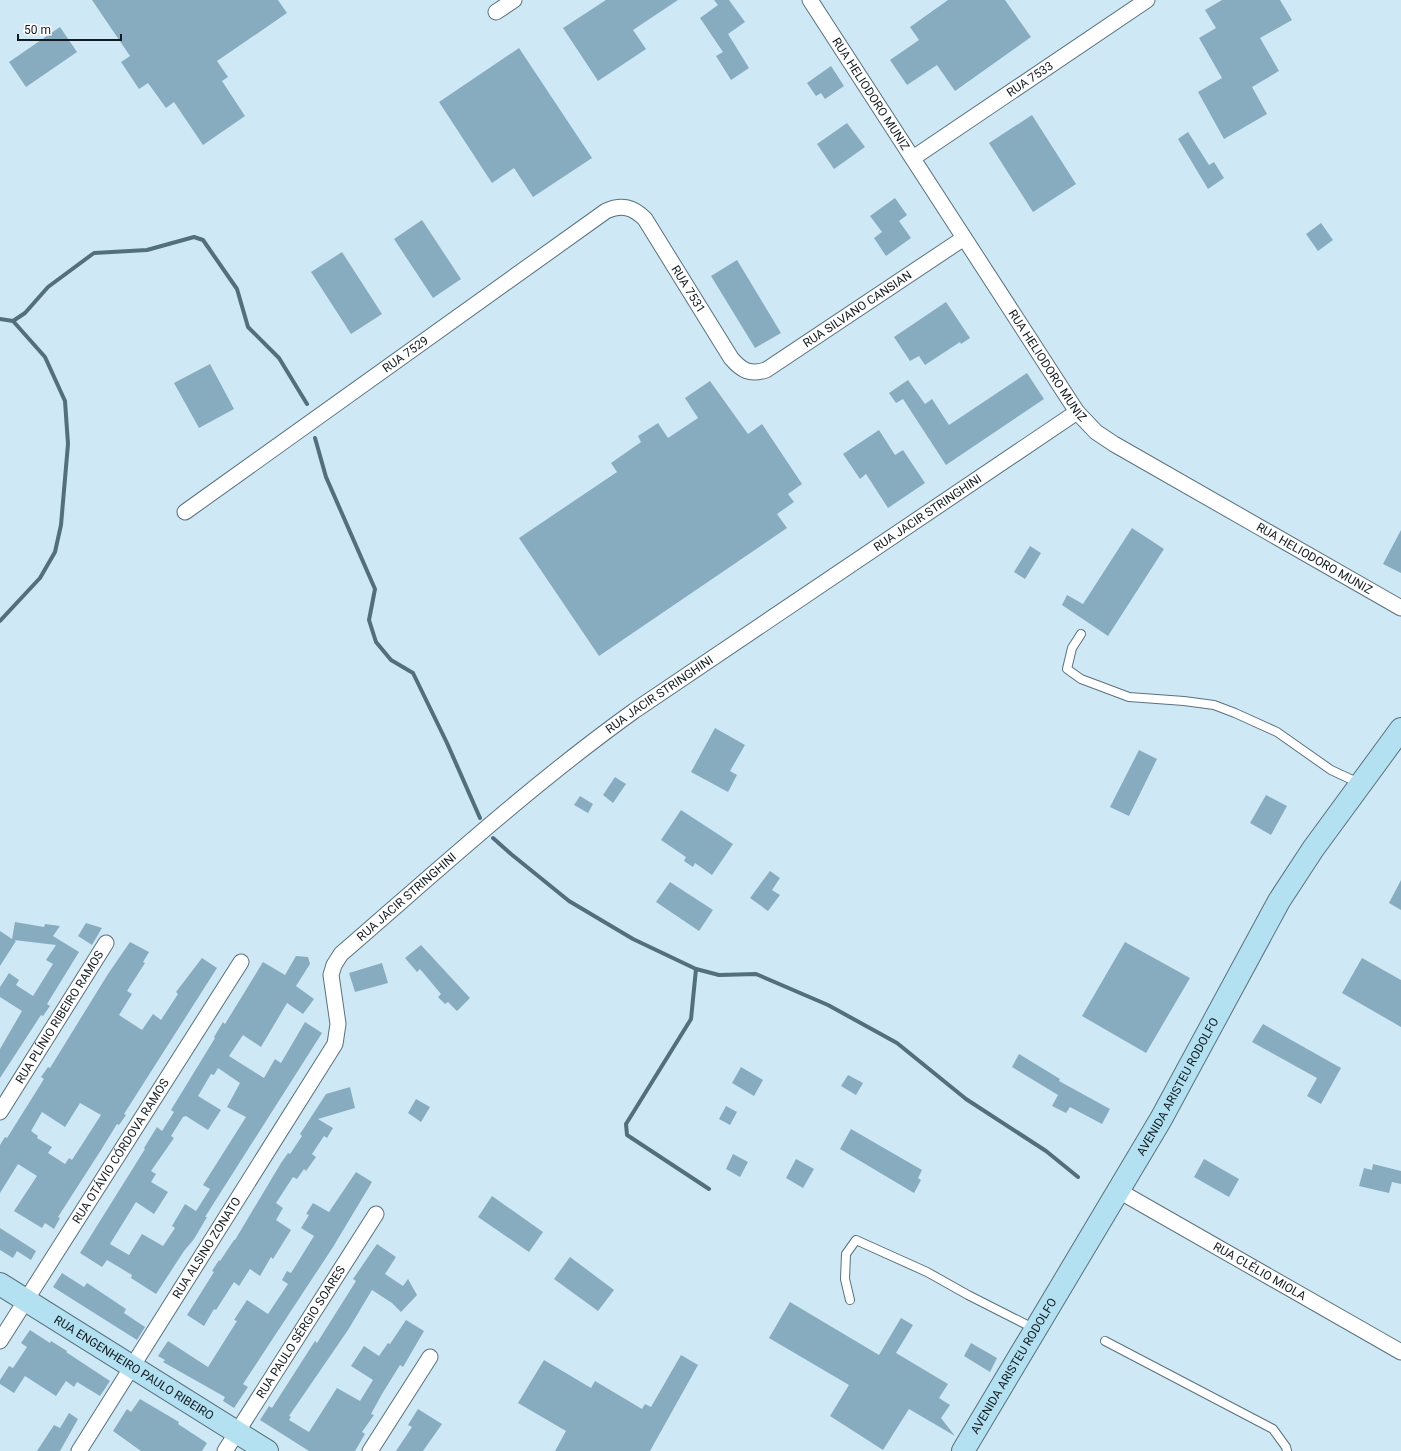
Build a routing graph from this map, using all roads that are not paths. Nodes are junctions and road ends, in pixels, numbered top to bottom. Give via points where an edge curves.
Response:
1 (514, 0) edge
2 (810, 0) edge
3 (1148, 0) edge
4 (496, 12) dead end
5 (913, 158) junction
6 (630, 207) joint
7 (964, 238) junction
8 (747, 372) joint
9 (1077, 412) junction
10 (185, 512) dead end
11 (1401, 608) edge
12 (1081, 634) dead end
13 (1401, 729) edge
14 (1360, 783) junction
15 (106, 943) dead end
16 (241, 962) dead end
17 (335, 1044) joint
18 (0, 1112) edge
19 (1119, 1191) junction
20 (376, 1214) dead end
21 (0, 1284) edge
22 (26, 1300) junction
23 (850, 1300) dead end
24 (1035, 1330) junction
25 (0, 1341) edge
26 (1105, 1341) dead end
27 (1401, 1352) edge
28 (430, 1357) dead end
29 (132, 1367) junction
30 (237, 1432) junction
31 (79, 1451) edge
32 (225, 1451) edge
33 (267, 1451) edge
34 (370, 1451) edge
35 (963, 1451) edge
36 (1287, 1451) edge

1 - 4 street
2 - 5 street, RUA HELIODORO MUNIZ
3 - 5 street, RUA 7533
5 - 7 street, RUA HELIODORO MUNIZ
6 - 8 street, RUA 7531 via 645,218 731,358 739,368
6 - 10 street, RUA 7529 via 606,211
7 - 8 street, RUA SILVANO CANSIAN via 766,370
7 - 9 street, RUA HELIODORO MUNIZ
9 - 11 street, RUA HELIODORO MUNIZ via 1096,432 1114,444
9 - 17 street, RUA JACIR STRINGHINI via 634,711 516,802 342,954 331,975 338,1024
12 - 14 lane via 1072,648 1067,669 1081,679 1129,697 1214,705 1276,732 1331,770
13 - 14 street, AVENIDA ARISTEU RODOLFO
14 - 19 street, AVENIDA ARISTEU RODOLFO via 1279,901 1191,1065
15 - 18 street, RUA PLÍNIO RIBEIRO RAMOS
16 - 22 street, RUA OTÁVIO CÓRDOVA RAMOS
17 - 29 street, RUA ALSINO ZONATO
19 - 24 street, AVENIDA ARISTEU RODOLFO
19 - 27 street, RUA CLÉLIO MIOLA
20 - 30 street, RUA PAULO SÉRGIO SOARES
21 - 22 street, RUA ENGENHEIRO PAULO RIBEIRO
22 - 25 street, RUA OTÁVIO CÓRDOVA RAMOS
22 - 29 street, RUA ENGENHEIRO PAULO RIBEIRO
23 - 24 lane via 845,1279 846,1254 856,1240 927,1272
24 - 35 street, AVENIDA ARISTEU RODOLFO
26 - 36 lane via 1273,1429
28 - 34 street
29 - 30 street, RUA ENGENHEIRO PAULO RIBEIRO
29 - 31 street, RUA ALSINO ZONATO
30 - 32 street, RUA PAULO SÉRGIO SOARES
30 - 33 street, RUA ENGENHEIRO PAULO RIBEIRO

